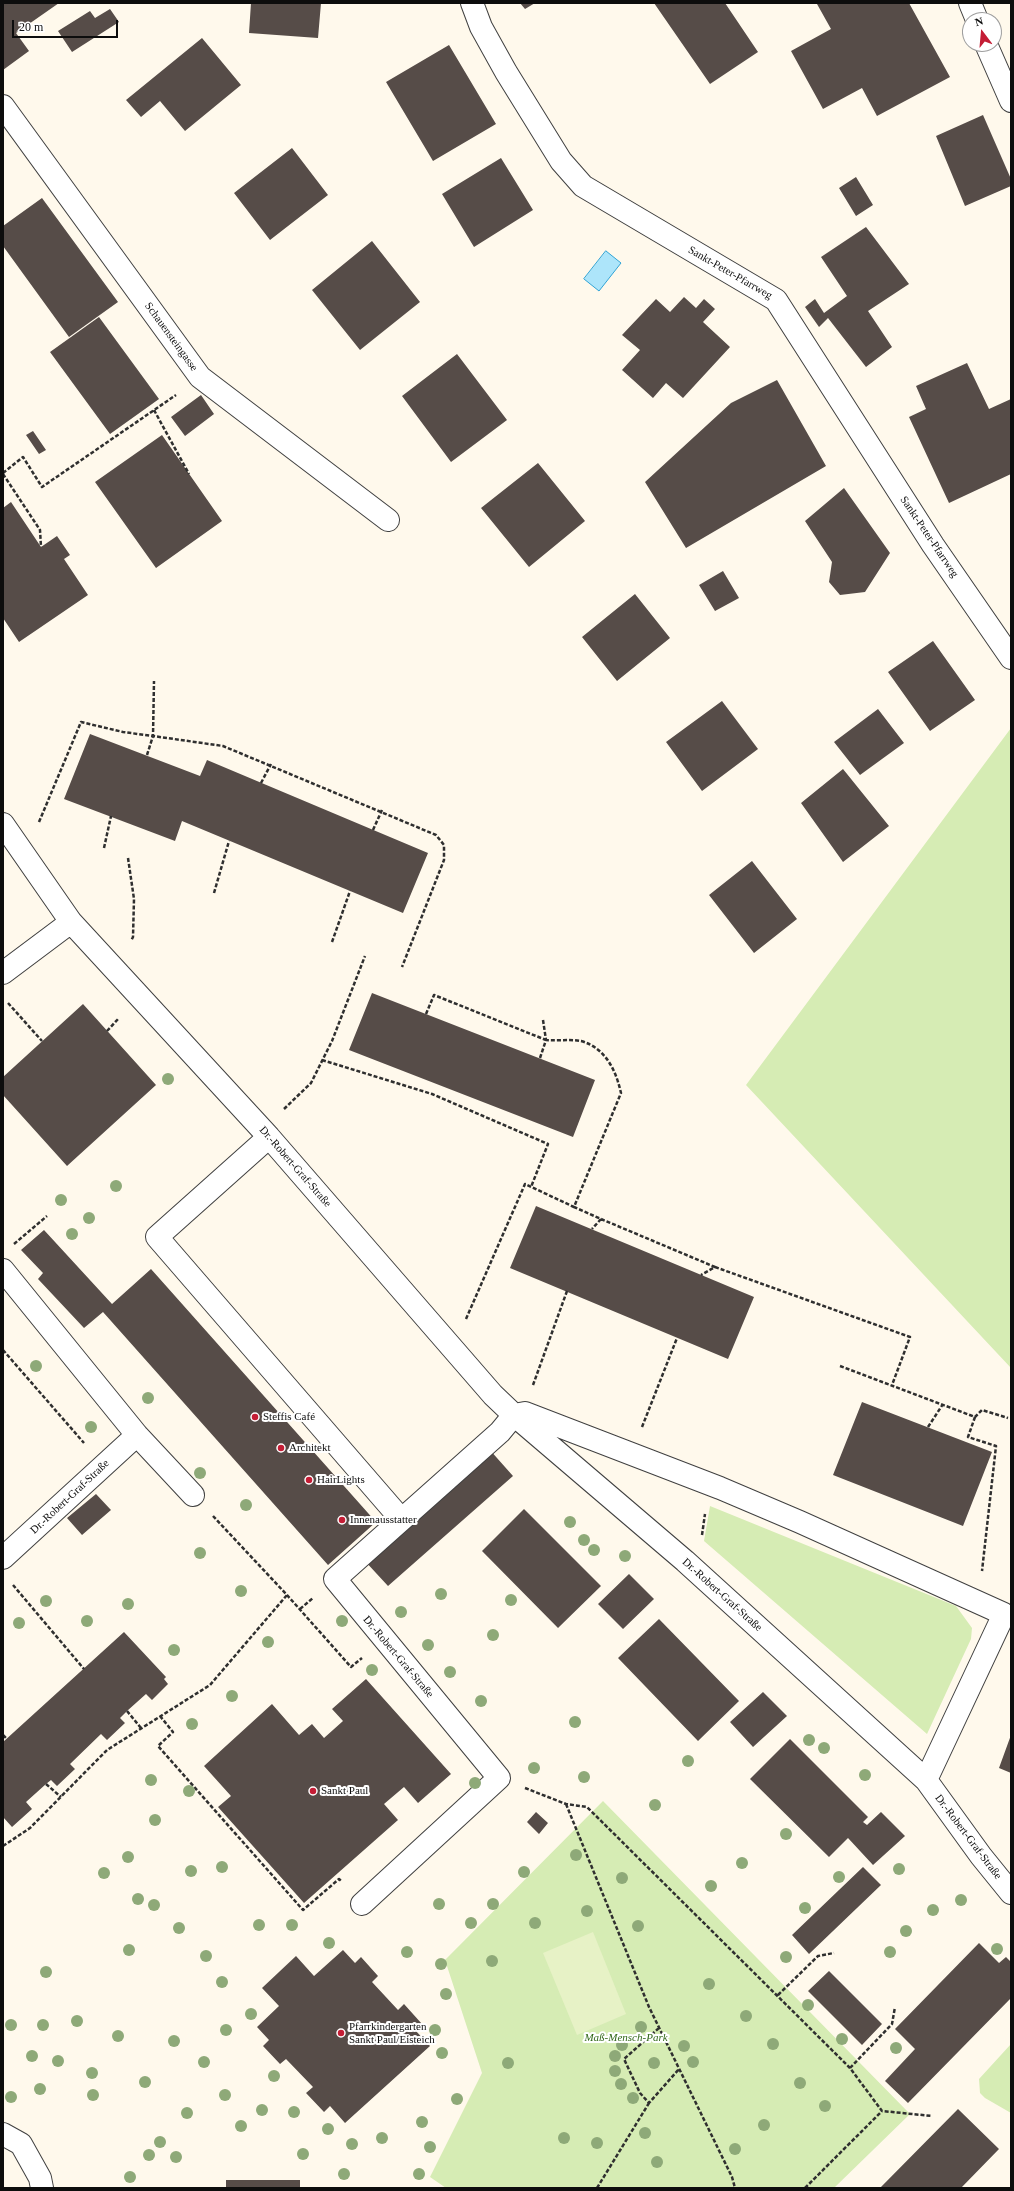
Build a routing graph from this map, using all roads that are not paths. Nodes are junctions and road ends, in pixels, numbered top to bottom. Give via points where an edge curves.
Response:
1 (472, 3) edge
2 (990, 52) edge
3 (1011, 101) edge
4 (3, 106) edge
5 (388, 520) dead end
6 (1011, 658) edge
7 (3, 824) edge
8 (71, 922) junction
9 (3, 973) edge
10 (269, 1137) junction
11 (3, 1270) edge
12 (519, 1414) junction
13 (137, 1435) junction
14 (193, 1495) road end
15 (401, 1519) junction
16 (3, 1558) edge
17 (1007, 1615) edge
18 (926, 1780) junction
19 (1011, 1893) edge
20 (362, 1904) road end
21 (3, 2134) edge
22 (42, 2188) edge

1 - 6 street, Sankt-Peter-Pfarrweg via 506,72 561,161 583,186 776,300 929,538
2 - 3 street
4 - 5 street, Schauensteingasse via 200,377
7 - 8 street, Dr.-Robert-Graf-Straße
8 - 9 street
8 - 10 street, Dr.-Robert-Graf-Straße
10 - 12 street, Dr.-Robert-Graf-Straße via 464,1362
10 - 15 street via 157,1237
11 - 13 street
12 - 15 street, Dr.-Robert-Graf-Straße
12 - 17 street, Dr.-Robert-Graf-Straße via 720,1488
12 - 18 street, Dr.-Robert-Graf-Straße
13 - 14 street
13 - 16 street, Dr.-Robert-Graf-Straße
15 - 20 street, Dr.-Robert-Graf-Straße via 335,1579 499,1778
17 - 18 street, Dr.-Robert-Graf-Straße
18 - 19 street, Dr.-Robert-Graf-Straße
21 - 22 street via 21,2144 40,2178

